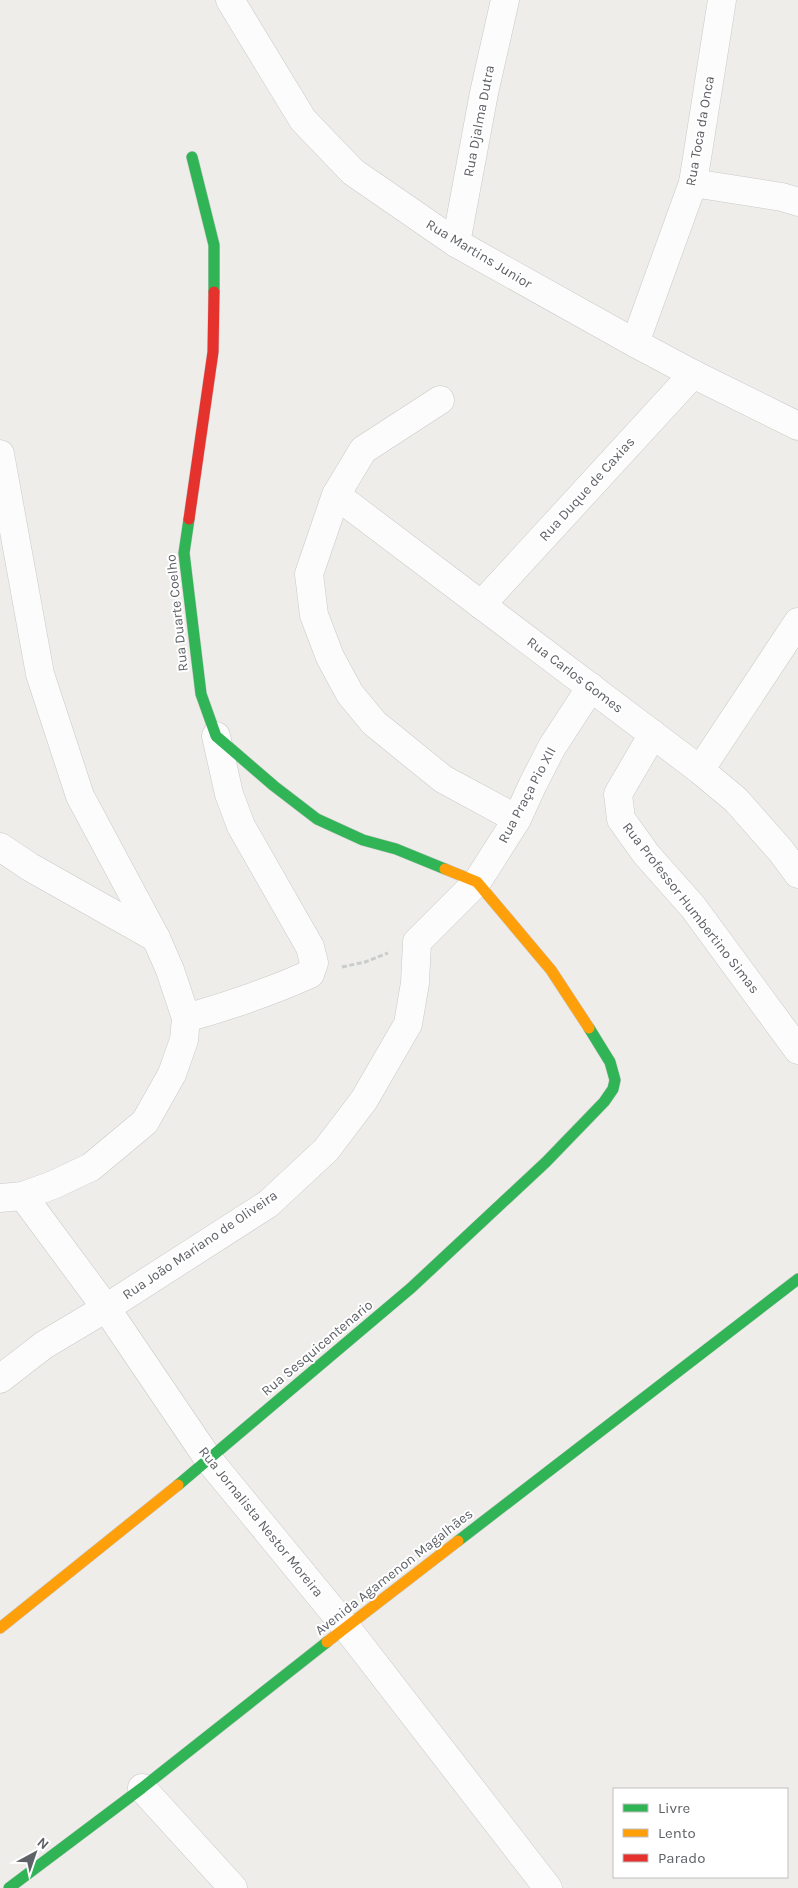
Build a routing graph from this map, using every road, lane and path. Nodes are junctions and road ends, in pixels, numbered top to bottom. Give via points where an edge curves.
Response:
1 (230, 0) edge
2 (505, 0) edge
3 (722, 0) edge
4 (192, 156) dead end
5 (693, 183) junction
6 (798, 202) edge
7 (456, 244) junction
8 (635, 343) junction
9 (692, 374) junction
10 (440, 400) dead end
11 (798, 426) edge
12 (0, 454) edge
13 (336, 494) junction
14 (481, 605) junction
15 (798, 622) edge
16 (592, 687) junction
17 (653, 734) junction
18 (216, 736) junction
19 (700, 770) junction
20 (517, 819) junction
21 (0, 848) edge
22 (798, 874) edge
23 (476, 882) junction
24 (156, 938) junction
25 (417, 942) junction
26 (310, 974) junction
27 (186, 1018) junction
28 (798, 1050) edge
29 (11, 1197) edge
30 (798, 1279) edge
31 (106, 1308) junction
32 (0, 1379) edge
33 (209, 1460) junction
34 (346, 1627) junction
35 (0, 1628) edge
36 (142, 1788) junction
37 (9, 1888) edge
38 (233, 1888) edge
39 (548, 1888) edge

1 - 7 street, Rua Martins Junior via 303,120 353,172
2 - 7 street, Rua Djalma Dutra
3 - 5 street, Rua Toca da Onca
4 - 18 street, Rua Duarte Coelho via 214,245 214,352 184,553 201,694
5 - 6 street
5 - 8 street, Rua Toca da Onca
7 - 8 street, Rua Martins Junior
8 - 9 street, Rua Martins Junior
9 - 11 street, Rua Martins Junior
9 - 14 street, Rua Duque de Caxias
10 - 13 street via 363,450
12 - 24 street via 40,674 80,796
13 - 14 street, Rua Carlos Gomes
13 - 20 street via 309,574 314,615 330,657 350,694 374,723 443,779
14 - 16 street, Rua Carlos Gomes
15 - 19 street
16 - 17 street, Rua Carlos Gomes
16 - 20 street, Rua Praça Pio XII via 552,747
17 - 19 street, Rua Carlos Gomes
17 - 28 street, Rua Professor Humbertino Simas via 618,794 621,819 646,854 693,907
18 - 23 street, Rua Duarte Coelho via 317,819 363,840 396,849
18 - 26 street via 240,826 310,947 314,962
19 - 22 street, Rua Carlos Gomes via 736,800
20 - 23 street, Rua Praça Pio XII
21 - 24 street
23 - 25 street, Rua Praça Pio XII
23 - 33 street, Rua Sesquicentenario via 551,970 578,1009 610,1062 615,1080 613,1089 546,1162 411,1288
24 - 27 street
25 - 26 path via 365,962
25 - 31 street, Rua João Mariano de Oliveira via 408,1024 364,1100 326,1150 268,1204
26 - 27 street via 238,1003
27 - 29 street via 184,1040 172,1074 145,1122 91,1167 53,1185
29 - 31 street, Rua Jornalista Nestor Moreira
30 - 34 street, Avenida Agamenon Magalhães
31 - 32 street, Rua João Mariano de Oliveira via 44,1345
31 - 33 street, Rua Jornalista Nestor Moreira
33 - 34 street, Rua Jornalista Nestor Moreira
33 - 35 street, Rua Sesquicentenario
34 - 36 street, Avenida Agamenon Magalhães
34 - 39 street, Rua Jornalista Nestor Moreira
36 - 37 street, Avenida Agamenon Magalhães
36 - 38 street

